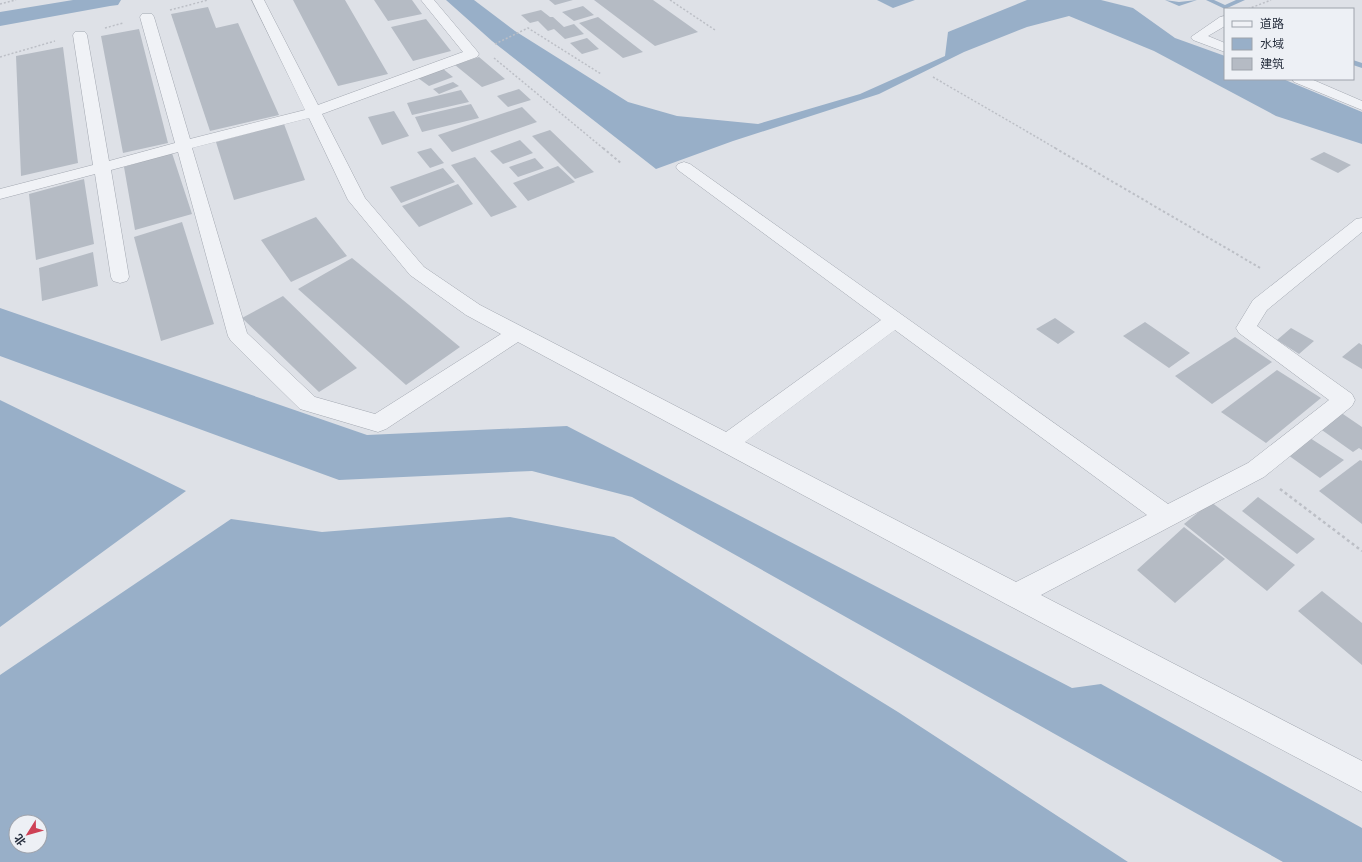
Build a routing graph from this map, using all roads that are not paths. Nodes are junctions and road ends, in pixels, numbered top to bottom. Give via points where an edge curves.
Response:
1 (258, 0) edge
2 (427, 0) edge
3 (147, 16) dead end
4 (1224, 21) edge
5 (80, 35) dead end
6 (1224, 48) edge
7 (1301, 80) edge
8 (1362, 106) edge
9 (313, 112) junction
10 (184, 146) junction
11 (102, 167) junction
12 (684, 167) dead end
13 (0, 194) edge
14 (1362, 222) edge
15 (120, 277) dead end
16 (895, 320) junction
17 (517, 332) junction
18 (728, 443) junction
19 (1167, 516) junction
20 (1015, 596) junction
21 (1362, 777) edge

1 - 9 street
2 - 9 street via 478,52
3 - 10 street
4 - 6 street via 1198,37
5 - 11 street
7 - 8 street
9 - 10 street
9 - 17 street via 357,200 417,271 473,310
10 - 11 street
10 - 17 street via 238,336 308,403 378,423
11 - 13 street
11 - 15 street
12 - 16 street
14 - 19 street via 1260,305 1246,328 1344,400 1256,470
16 - 18 street
16 - 19 street
17 - 18 street
18 - 20 street
19 - 20 street
20 - 21 street

